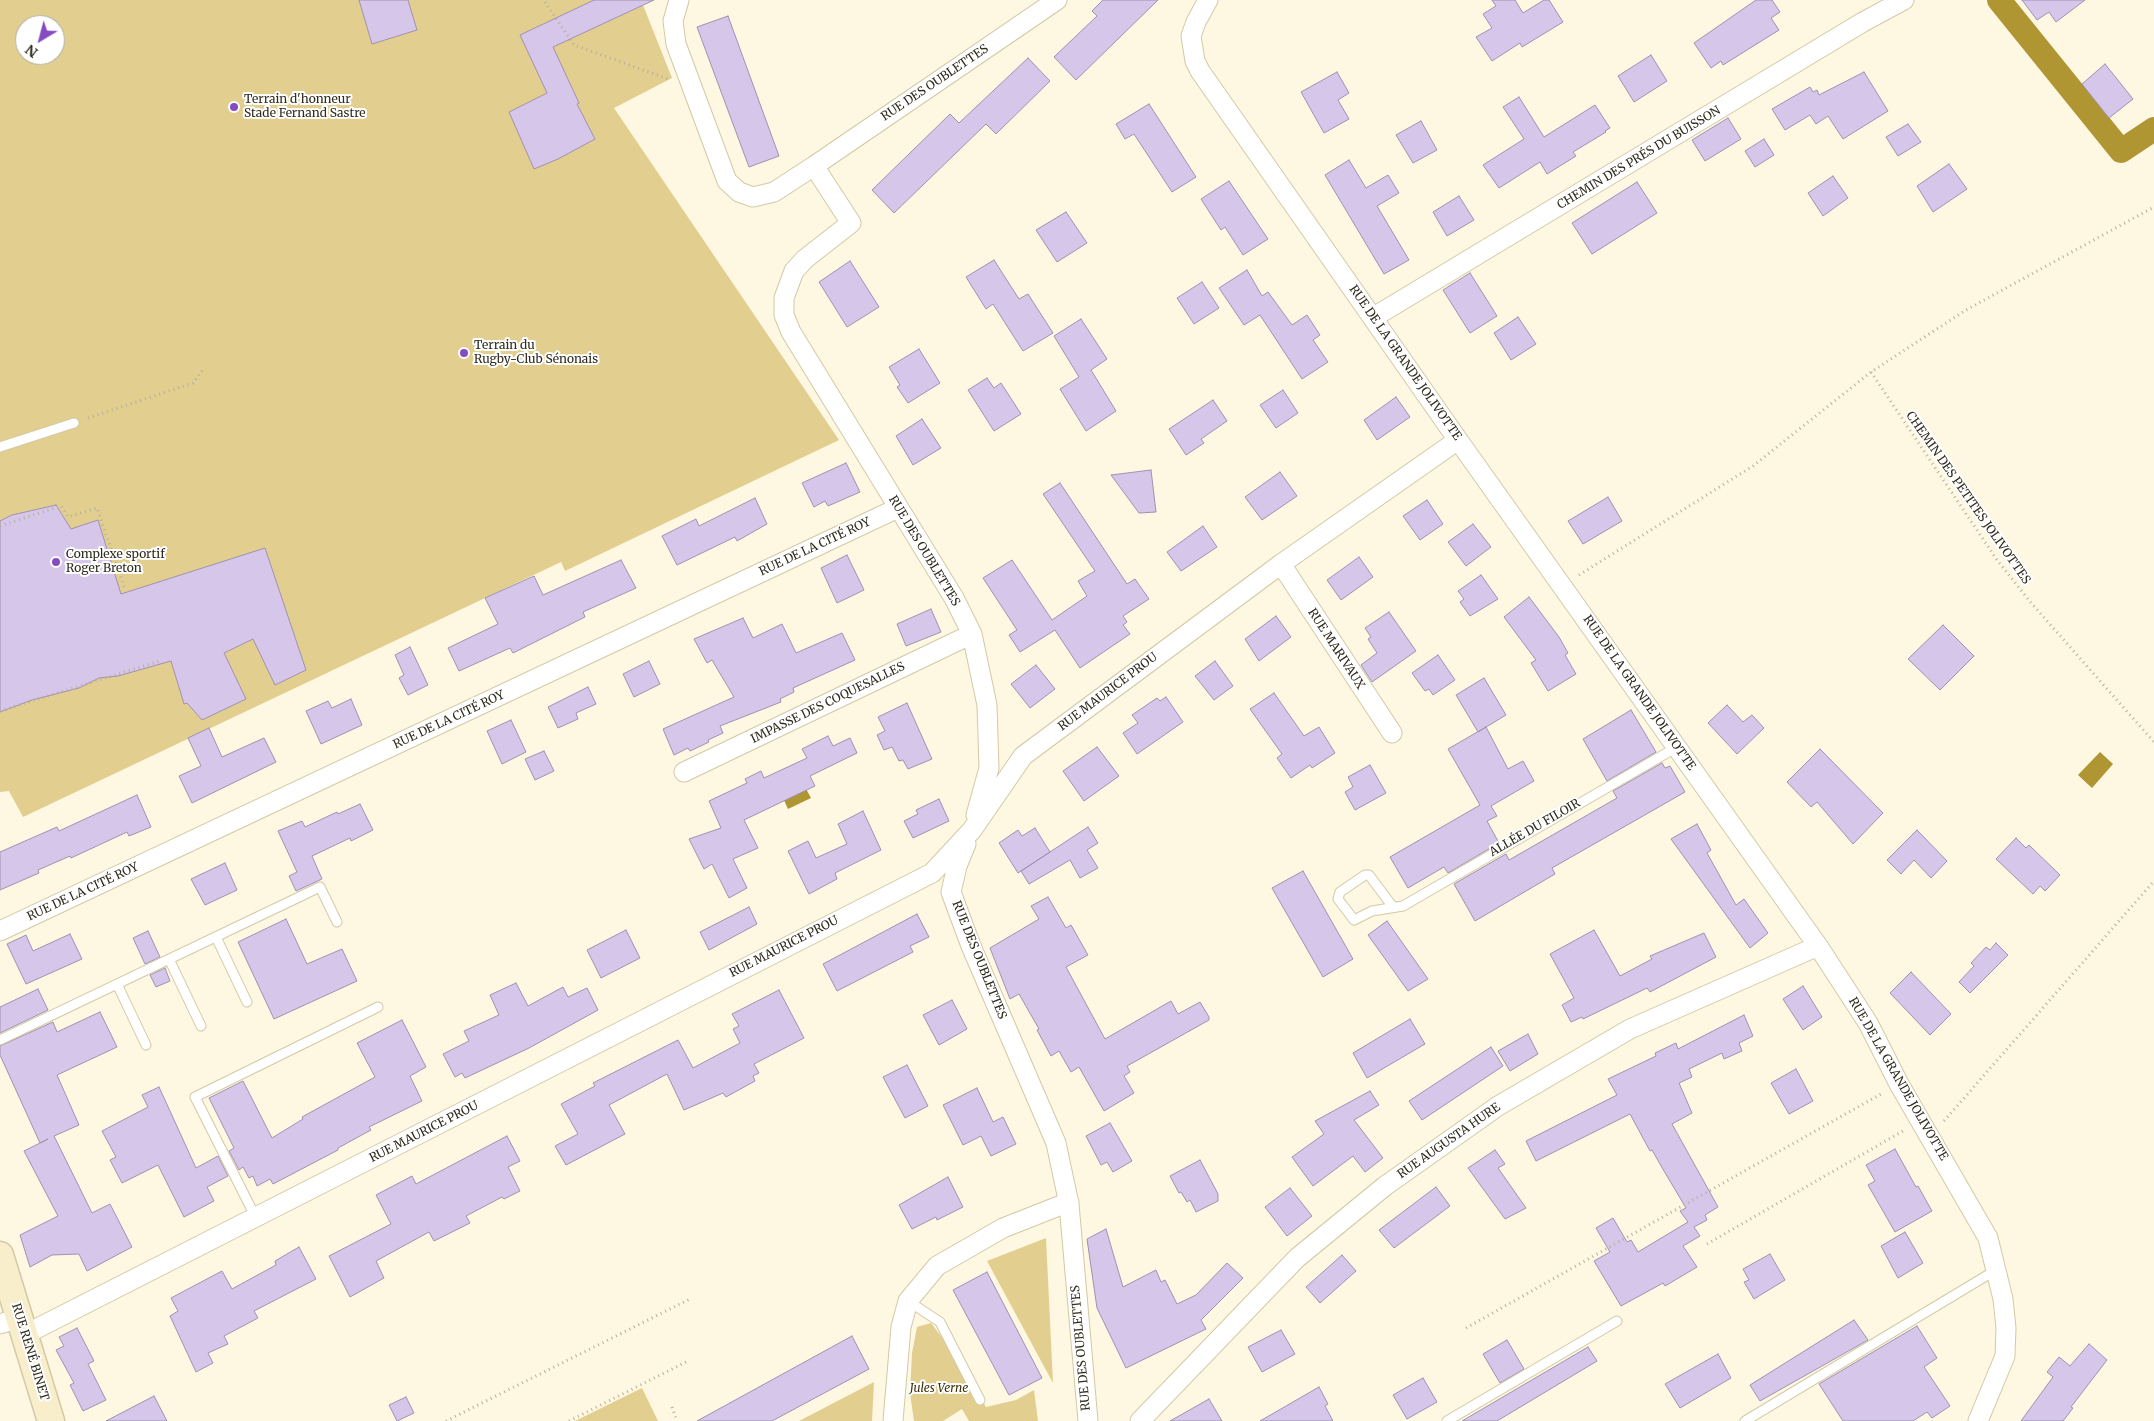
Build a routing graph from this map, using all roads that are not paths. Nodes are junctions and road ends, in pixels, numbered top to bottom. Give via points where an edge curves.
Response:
1 (679, 0) edge
2 (1057, 0) edge
3 (1208, 0) edge
4 (1904, 0) edge
5 (814, 166) junction
6 (1374, 317) junction
7 (74, 423) road end
8 (1458, 440) junction
9 (0, 447) edge
10 (898, 508) junction
11 (1281, 564) junction
12 (972, 634) junction
13 (1392, 733) dead end
14 (1677, 746) junction
15 (684, 772) dead end
16 (972, 830) junction
17 (1393, 907) junction
18 (337, 922) dead end
19 (0, 931) edge
20 (216, 937) junction
21 (1818, 946) junction
22 (169, 960) junction
23 (117, 984) junction
24 (247, 1002) dead end
25 (378, 1007) dead end
26 (201, 1026) dead end
27 (0, 1040) edge
28 (146, 1045) dead end
29 (1069, 1202) junction
30 (256, 1218) junction
31 (0, 1255) edge
32 (1996, 1270) junction
33 (908, 1301) junction
34 (1617, 1321) dead end
35 (15, 1326) edge
36 (980, 1400) dead end
37 (50, 1421) edge
38 (893, 1421) edge
39 (1088, 1421) edge
40 (1140, 1421) edge
41 (1447, 1421) edge
42 (1745, 1421) edge
43 (1978, 1421) edge

1 - 5 street, RUE DES OUBLETTES via 674,12 673,32 727,181 746,196 762,197
2 - 5 street, RUE DES OUBLETTES
3 - 6 street, RUE DE LA GRANDE JOLIVOTTE via 1190,36 1195,61
4 - 6 street, CHEMIN DES PRÉS DU BUISSON
5 - 10 street, RUE DES OUBLETTES via 851,223 794,270 784,298 784,315 791,332
6 - 8 street, RUE DE LA GRANDE JOLIVOTTE
7 - 9 lane
8 - 11 street, RUE MAURICE PROU
8 - 14 street, RUE DE LA GRANDE JOLIVOTTE
10 - 12 street, RUE DES OUBLETTES via 954,598
10 - 19 street, RUE DE LA CITÉ ROY
11 - 13 street, RUE MARIVAUX
11 - 16 street, RUE MAURICE PROU via 1023,756
12 - 15 street, IMPASSE DES COQUESALLES
12 - 16 street, RUE DES OUBLETTES via 987,705 989,768
14 - 17 lane, ALLÉE DU FILOIR via 1403,906
14 - 21 street, RUE DE LA GRANDE JOLIVOTTE
16 - 29 street, RUE DES OUBLETTES via 957,866 951,892 1056,1143
16 - 30 street, RUE MAURICE PROU via 932,873
17 - 17 lane, ALLÉE DU FILOIR via 1372,911 1354,920 1338,899 1340,892 1369,875
18 - 20 lane via 320,887
20 - 22 lane
20 - 24 lane
21 - 32 street, RUE DE LA GRANDE JOLIVOTTE via 1868,1023 1899,1084 1988,1238
21 - 40 street, RUE AUGUSTA HURE via 1630,1029 1498,1106 1385,1186 1297,1258
22 - 23 lane
22 - 26 lane
23 - 27 lane
23 - 28 lane
25 - 30 lane via 195,1097
29 - 33 street via 1003,1228 937,1266
29 - 39 street, RUE DES OUBLETTES
30 - 35 street, RUE MAURICE PROU
31 - 35 street, RUE RENÉ BINET
32 - 42 lane
32 - 43 street, RUE DE LA GRANDE JOLIVOTTE via 2006,1328 2005,1356
33 - 36 lane via 940,1322
33 - 38 street via 901,1327
34 - 41 lane
35 - 37 street, RUE RENÉ BINET

